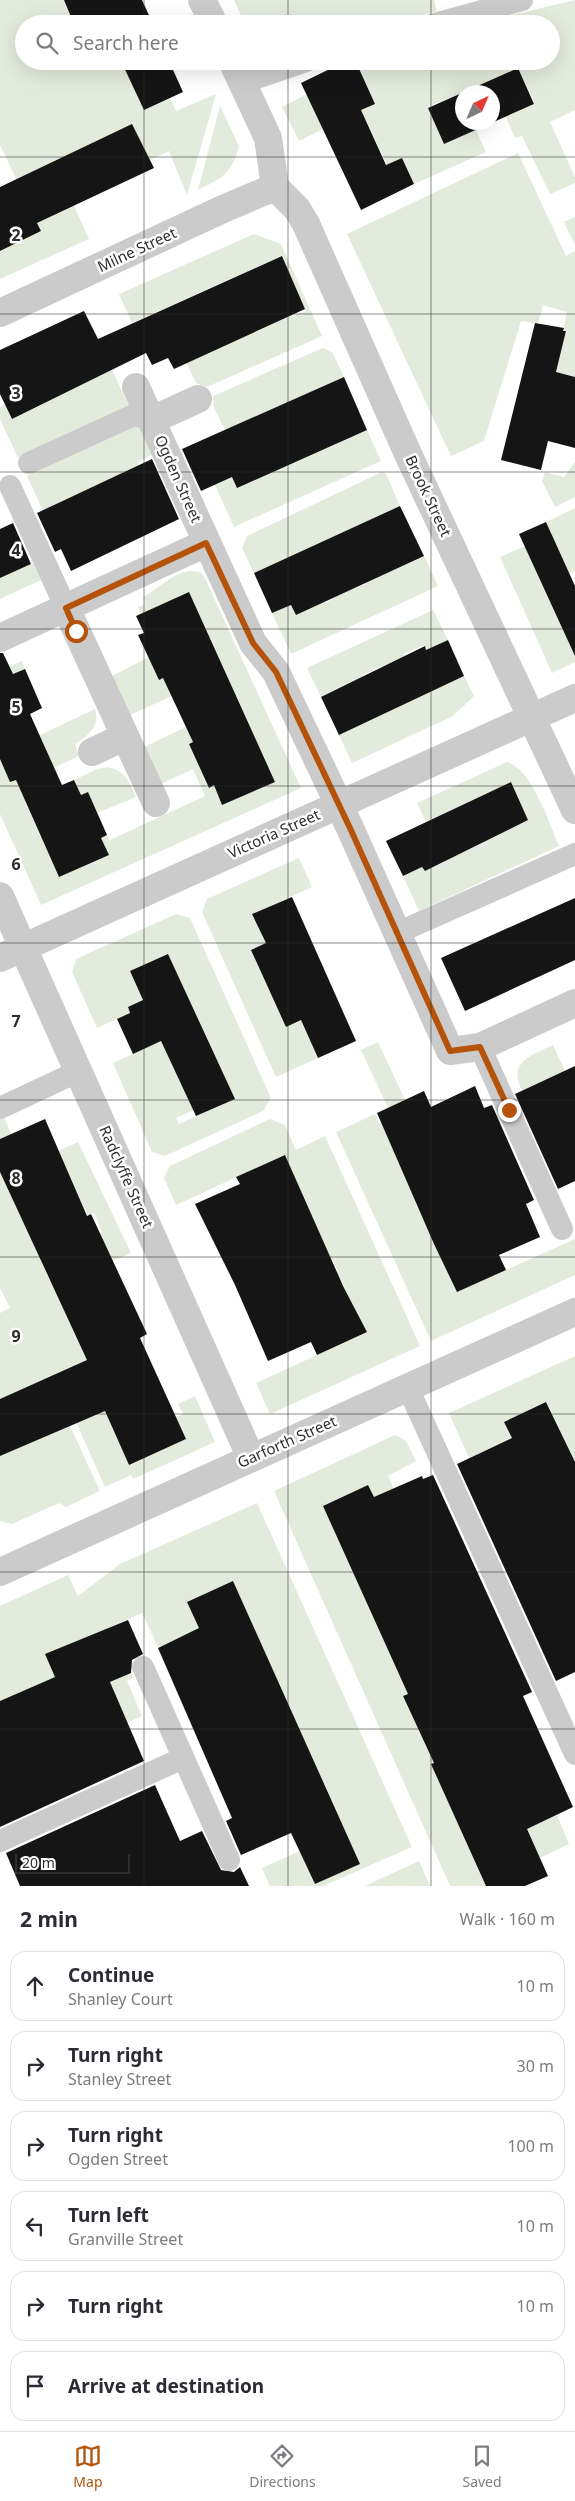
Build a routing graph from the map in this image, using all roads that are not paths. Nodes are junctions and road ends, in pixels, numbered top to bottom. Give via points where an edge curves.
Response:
1 (202, 0) edge
2 (522, 0) edge
3 (210, 15) edge
4 (467, 15) edge
5 (250, 70) edge
6 (237, 72) edge
7 (275, 187) junction
8 (0, 314) edge
9 (136, 387) dead end
10 (198, 400) dead end
11 (152, 420) junction
12 (29, 463) dead end
13 (10, 486) dead end
14 (206, 543) junction
15 (66, 608) junction
16 (0, 638) edge
17 (575, 698) edge
18 (531, 718) junction
19 (124, 737) junction
20 (92, 752) dead end
21 (156, 803) dead end
22 (338, 805) junction
23 (575, 810) edge
24 (575, 854) edge
25 (0, 896) edge
26 (397, 933) junction
27 (12, 953) edge
28 (575, 1004) edge
29 (480, 1047) junction
30 (79, 1071) junction
31 (0, 1108) edge
32 (562, 1228) dead end
33 (575, 1312) edge
34 (408, 1388) junction
35 (251, 1458) junction
36 (0, 1572) edge
37 (143, 1667) dead end
38 (575, 1754) edge
39 (183, 1758) junction
40 (0, 1840) edge
41 (230, 1860) dead end

1 - 3 street
2 - 4 lane
5 - 6 lane
6 - 7 street via 268,138
7 - 8 street, Milne Street
7 - 18 street, Brook Street via 297,209 306,224 408,454
9 - 11 street, Ogden Street
10 - 11 street, Ogden Street
11 - 12 lane via 134,415
11 - 14 street, Ogden Street
13 - 15 lane
14 - 15 street
14 - 22 street, Ogden Street via 253,643 276,672
15 - 16 street
15 - 19 street
17 - 18 street, Victoria Street
18 - 22 street, Victoria Street
18 - 23 street, Brook Street
19 - 20 street
19 - 21 street
22 - 26 street, Ogden Street
22 - 27 street, Victoria Street
24 - 26 lane
25 - 27 street, Radclyffe Street
26 - 29 street, Ogden Street via 450,1051
27 - 30 street, Radclyffe Street
28 - 29 street
29 - 32 lane
30 - 31 lane
30 - 35 street, Radclyffe Street
33 - 34 street, Garforth Street
34 - 35 street, Garforth Street
34 - 38 lane
35 - 36 street, Garforth Street
37 - 39 lane
39 - 40 lane
39 - 41 lane

